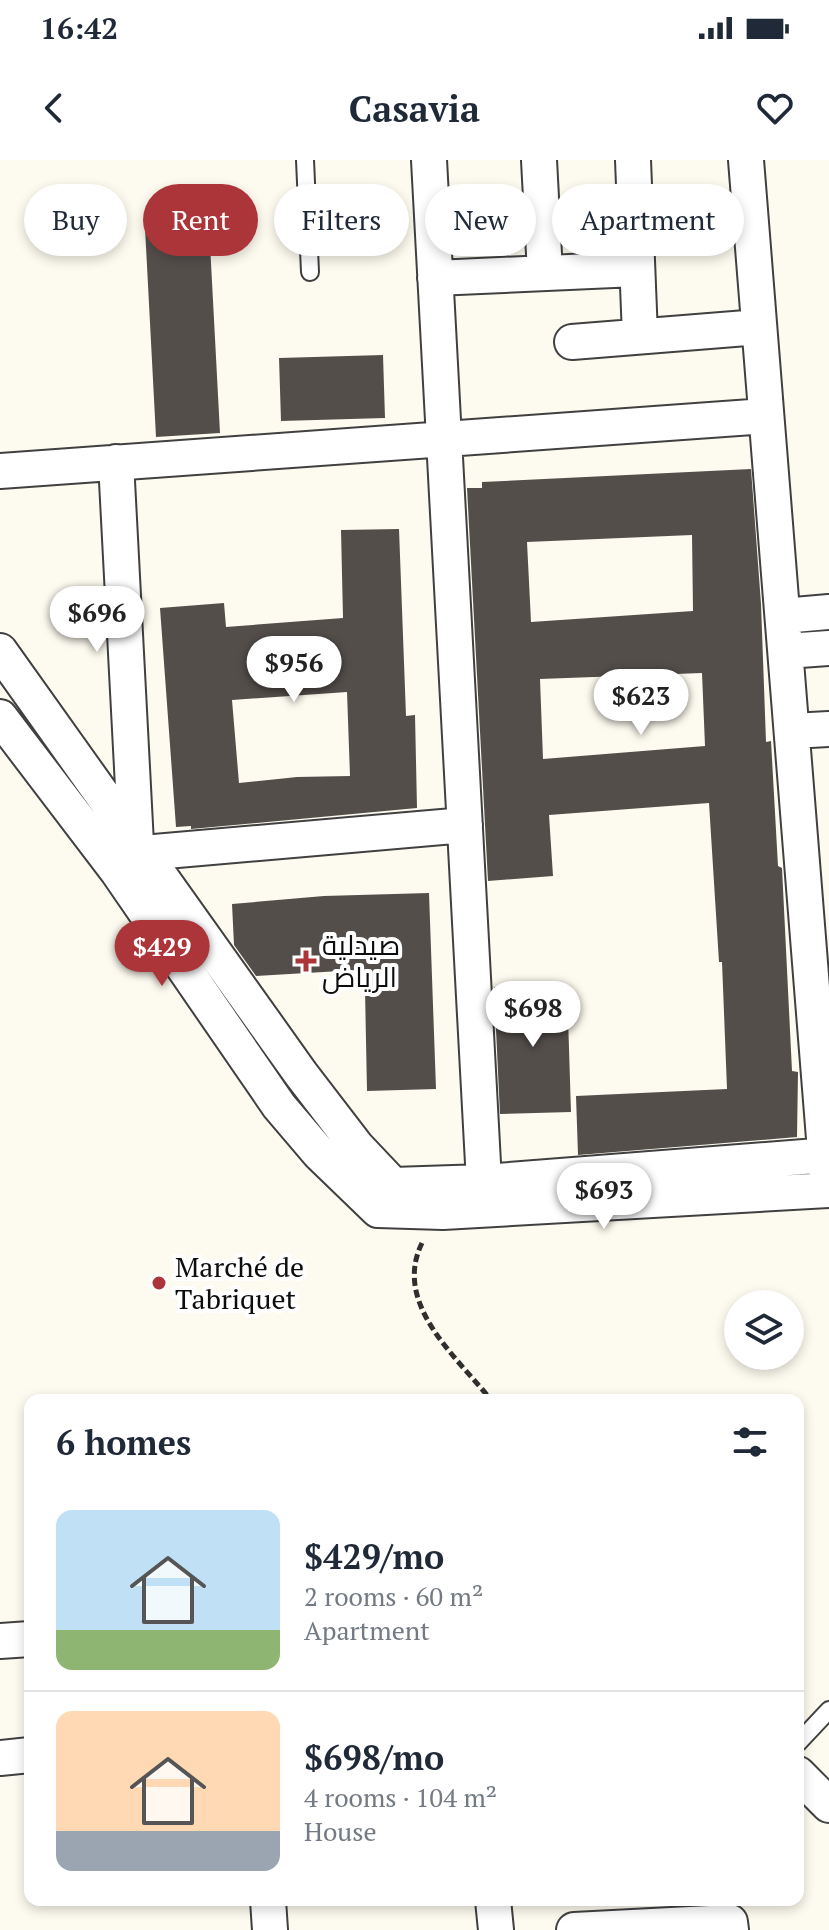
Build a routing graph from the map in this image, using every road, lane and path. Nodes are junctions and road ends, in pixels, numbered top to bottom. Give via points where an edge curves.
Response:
1 (305, 160) edge
2 (429, 160) edge
3 (539, 160) edge
4 (633, 160) edge
5 (746, 160) edge
6 (636, 269) junction
7 (310, 272) dead end
8 (545, 273) junction
9 (435, 278) junction
10 (759, 327) junction
11 (640, 336) junction
12 (572, 342) dead end
13 (766, 416) junction
14 (444, 439) junction
15 (116, 462) junction
16 (0, 471) edge
17 (829, 612) edge
18 (783, 616) junction
19 (829, 648) edge
20 (0, 651) edge
21 (786, 651) junction
22 (0, 717) edge
23 (829, 729) edge
24 (792, 731) junction
25 (465, 825) junction
26 (140, 848) junction
27 (827, 1155) edge
28 (484, 1182) junction
29 (828, 1190) edge
30 (386, 1197) junction
31 (443, 1212) junction
32 (486, 1394) edge
33 (24, 1639) edge
34 (0, 1641) edge
35 (829, 1710) edge
36 (804, 1737) edge
37 (24, 1756) edge
38 (0, 1758) edge
39 (804, 1780) edge
40 (829, 1805) edge
41 (268, 1906) edge
42 (494, 1906) edge
43 (730, 1917) edge
44 (270, 1930) edge
45 (496, 1930) edge
46 (574, 1930) edge

1 - 7 lane
2 - 9 street
3 - 8 street
4 - 6 street
5 - 10 street
6 - 8 street
6 - 11 street
8 - 9 street
9 - 14 street
10 - 11 street
10 - 13 street
11 - 12 street
13 - 14 street
13 - 18 street
14 - 15 street
14 - 25 street
15 - 16 street
15 - 26 street
17 - 18 street
18 - 21 street
19 - 21 street
20 - 26 street
21 - 24 street
22 - 30 street via 118,872 279,1106 319,1153
23 - 24 street
24 - 27 street
25 - 26 street
25 - 28 street
26 - 30 street via 357,1147
27 - 28 street
27 - 29 street
28 - 30 street
29 - 31 street
30 - 31 street
31 - 32 path via 418,1251 417,1295 453,1358
33 - 34 street
35 - 36 lane
37 - 38 street
39 - 40 street
41 - 44 street
42 - 45 street
43 - 46 street

